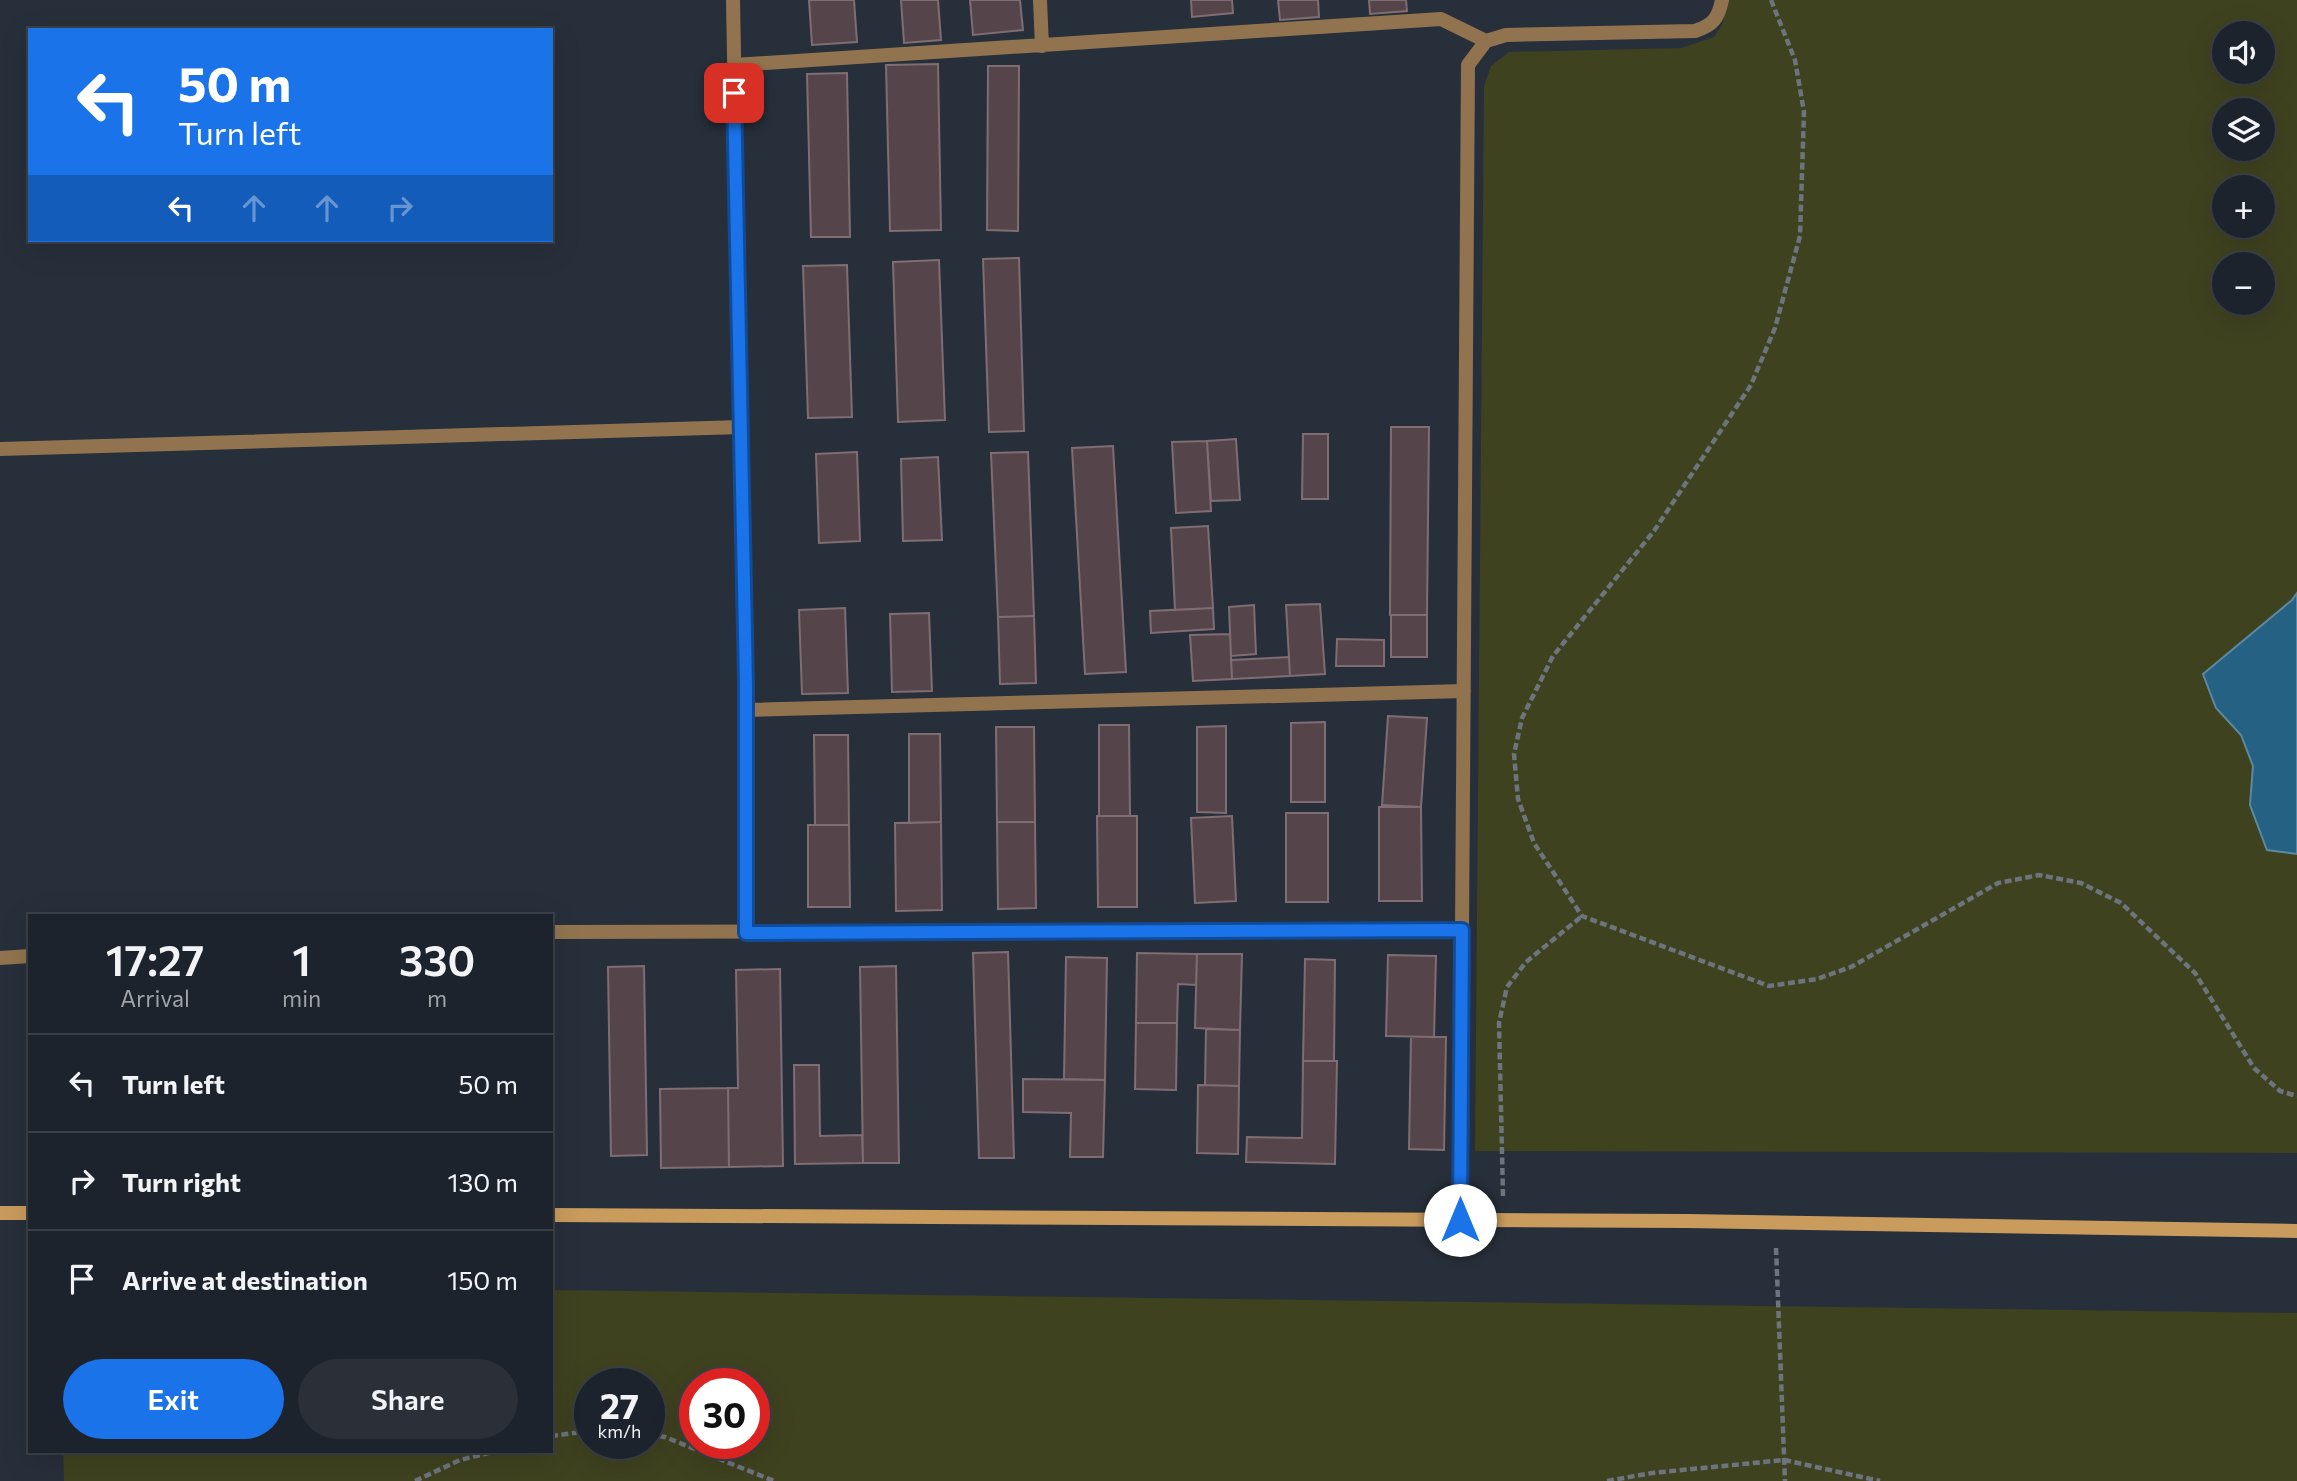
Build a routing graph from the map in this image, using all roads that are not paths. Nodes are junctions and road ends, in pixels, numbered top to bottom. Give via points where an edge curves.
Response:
1 (733, 0) edge
2 (1040, 0) edge
3 (1723, 0) edge
4 (1486, 41) junction
5 (1042, 46) junction
6 (734, 65) junction
7 (741, 427) junction
8 (0, 449) edge
9 (1464, 691) junction
10 (746, 710) junction
11 (1462, 930) junction
12 (553, 932) edge
13 (746, 933) junction
14 (28, 956) edge
15 (0, 958) edge
16 (0, 1213) edge
17 (28, 1213) edge
18 (553, 1215) edge
19 (1460, 1220) junction
20 (2297, 1231) edge

1 - 6 street
2 - 5 street
3 - 4 street via 1711,26 1695,31 1506,35
4 - 5 street via 1441,19
4 - 9 street via 1468,65
5 - 6 street
6 - 7 street
7 - 8 street
7 - 10 street
9 - 10 street
9 - 11 street
10 - 13 street
11 - 13 street
11 - 19 street
12 - 13 street
14 - 15 street
16 - 17 street
18 - 19 street
19 - 20 street

